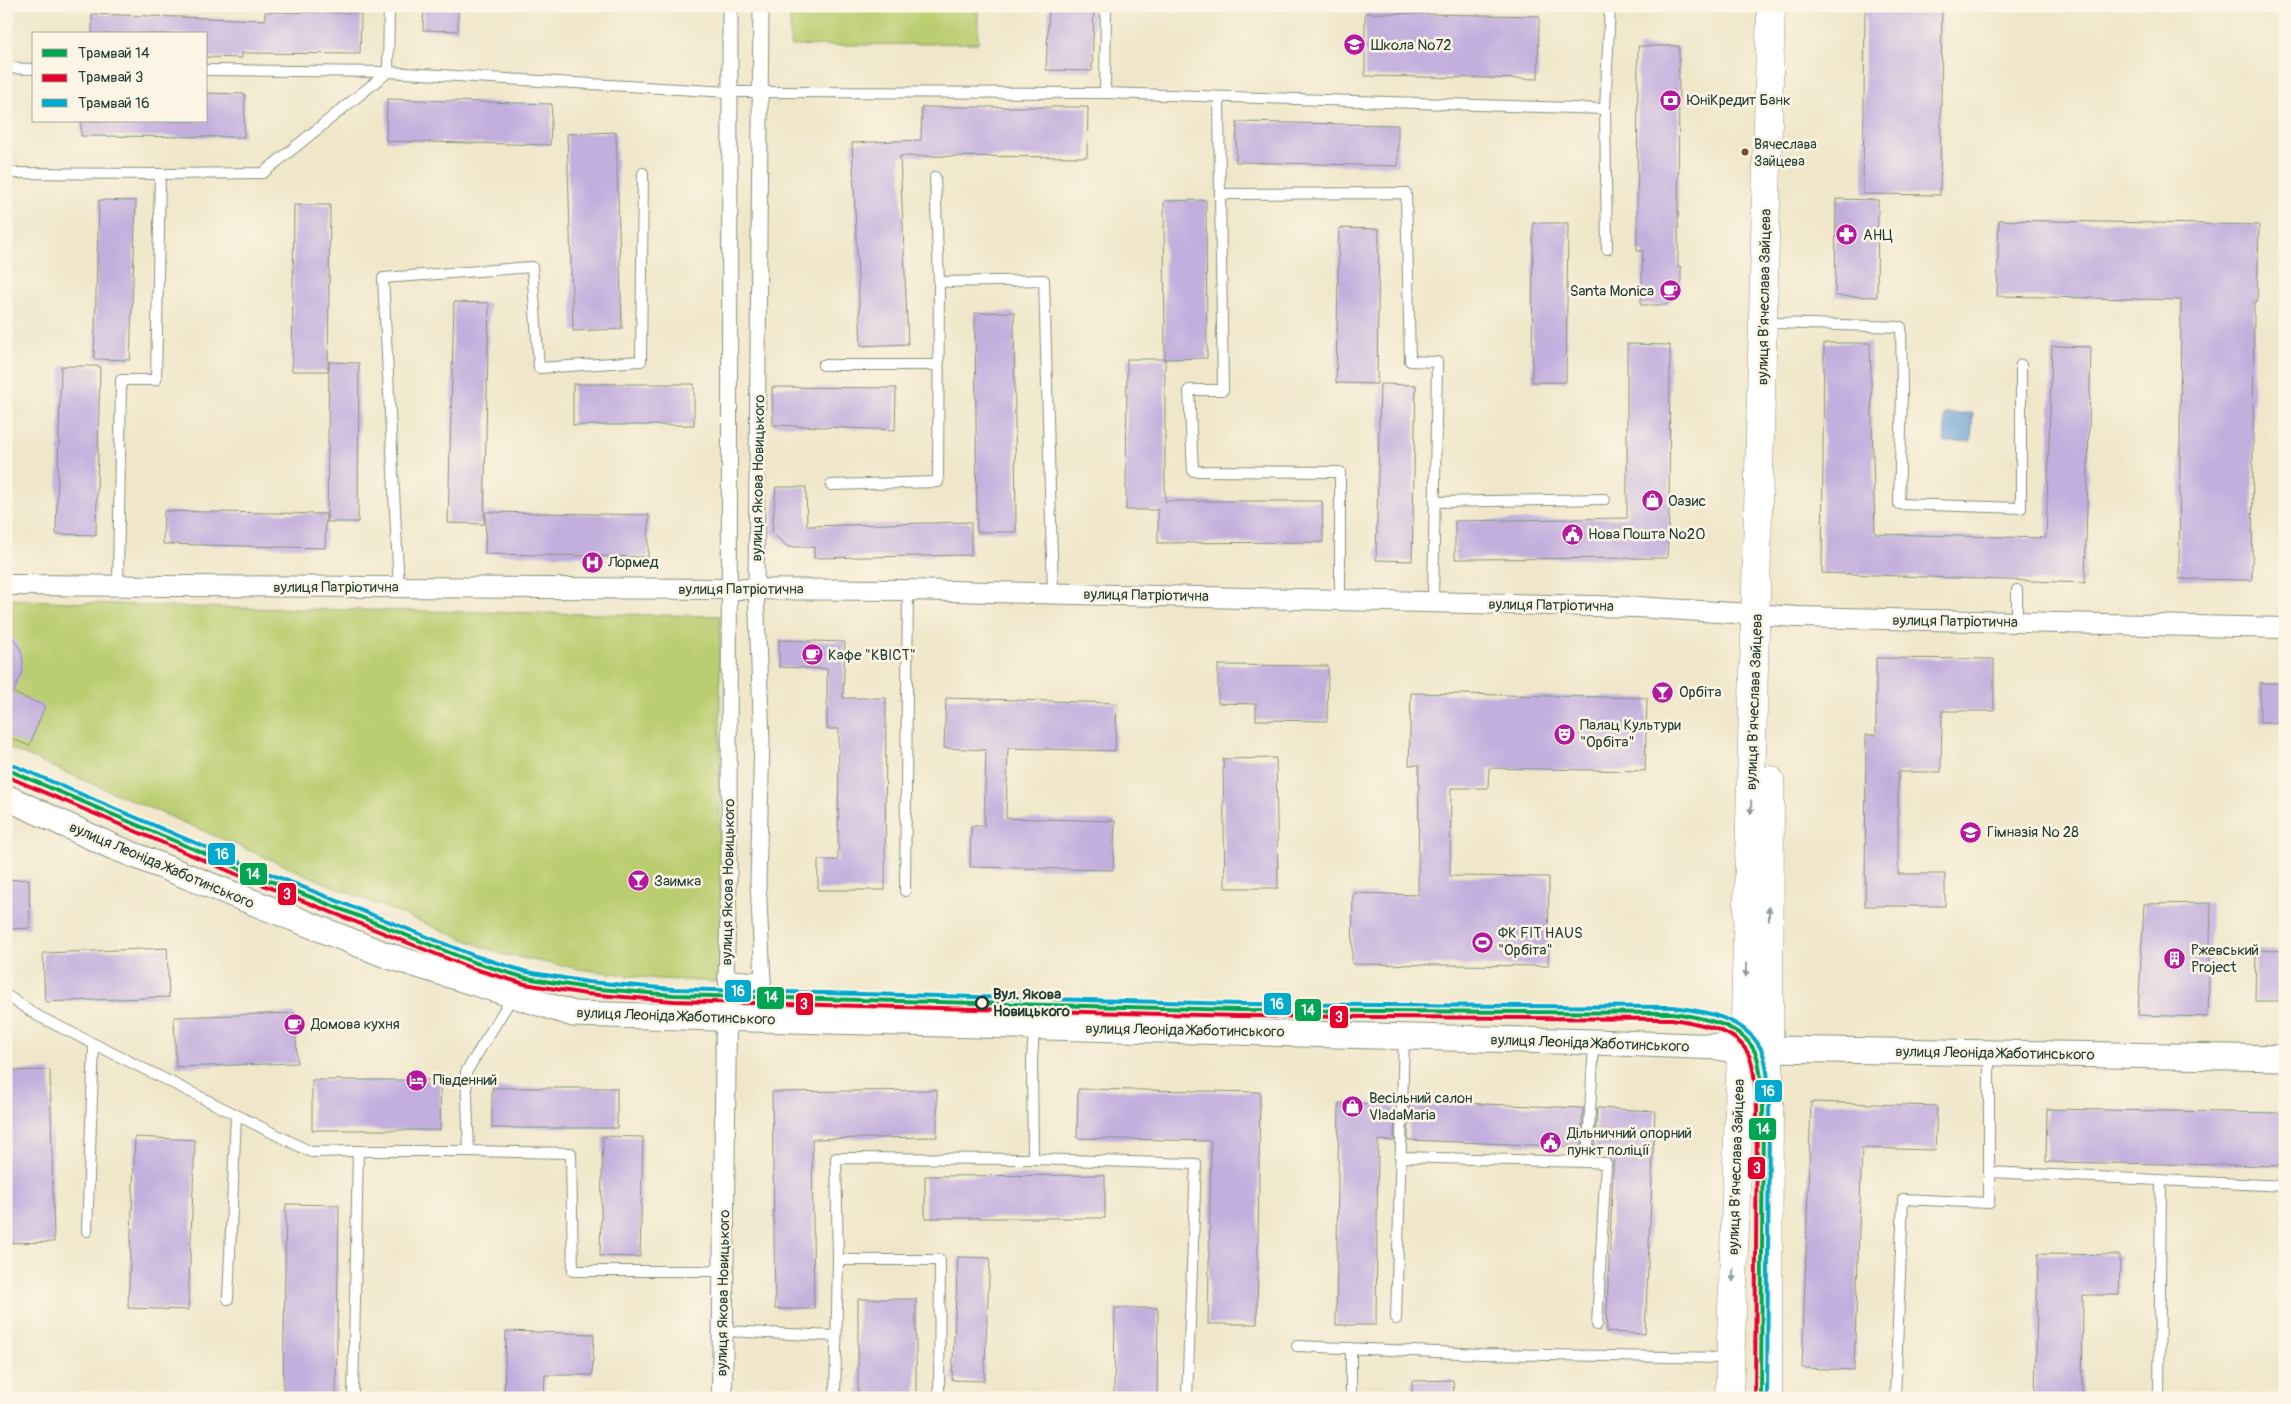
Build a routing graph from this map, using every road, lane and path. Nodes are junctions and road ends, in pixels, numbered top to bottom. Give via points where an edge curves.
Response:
1 (388, 6) edge
2 (730, 6) edge
3 (761, 6) edge
4 (1106, 6) edge
5 (1610, 6) edge
6 (1771, 6) edge
7 (1783, 6) edge
8 (6, 68) edge
9 (32, 68) edge
10 (208, 70) edge
11 (388, 72) junction
12 (729, 92) junction
13 (761, 92) junction
14 (1105, 93) junction
15 (1219, 97) junction
16 (1605, 109) junction
17 (6, 173) edge
18 (644, 173) dead end
19 (160, 174) junction
20 (934, 177) dead end
21 (1220, 194) junction
22 (1607, 249) dead end
23 (939, 282) junction
24 (1777, 323) junction
25 (823, 365) dead end
26 (938, 365) junction
27 (2021, 365) dead end
28 (830, 485) dead end
29 (1605, 499) dead end
30 (1435, 502) junction
31 (6, 585) edge
32 (118, 586) junction
33 (399, 588) junction
34 (730, 589) junction
35 (756, 589) junction
36 (908, 590) junction
37 (2017, 590) dead end
38 (1053, 593) junction
39 (1340, 600) junction
40 (1433, 602) junction
41 (1764, 615) junction
42 (2017, 622) junction
43 (2285, 628) edge
44 (6, 797) edge
45 (905, 891) dead end
46 (726, 978) junction
47 (762, 980) junction
48 (6, 995) edge
49 (513, 995) junction
50 (726, 1019) junction
51 (761, 1020) junction
52 (1034, 1026) junction
53 (1404, 1036) junction
54 (1594, 1042) junction
55 (94, 1044) junction
56 (1768, 1049) junction
57 (1740, 1052) junction
58 (1989, 1053) junction
59 (2285, 1058) edge
60 (236, 1115) junction
61 (358, 1151) junction
62 (469, 1151) junction
63 (1400, 1157) junction
64 (1034, 1159) junction
65 (1587, 1162) junction
66 (1989, 1172) junction
67 (2161, 1180) junction
68 (2285, 1186) edge
69 (88, 1231) dead end
70 (838, 1260) junction
71 (724, 1271) junction
72 (228, 1299) dead end
73 (1396, 1319) dead end
74 (1597, 1326) dead end
75 (723, 1331) junction
76 (835, 1336) junction
77 (1297, 1346) dead end
78 (1351, 1348) junction
79 (1730, 1358) junction
80 (353, 1398) edge
81 (722, 1398) edge
82 (835, 1398) edge
83 (939, 1398) edge
84 (1187, 1398) edge
85 (1351, 1398) edge
86 (1729, 1398) edge
87 (1768, 1398) edge
88 (1895, 1398) edge
89 (2159, 1398) edge

1 - 11 lane
2 - 12 street, вулиця Якова Новицького
3 - 13 street, вулиця Якова Новицького
4 - 14 lane
5 - 16 lane
6 - 41 main road, вулиця Вʼячеслава Зайцева
7 - 24 main road, вулиця Вʼячеслава Зайцева
8 - 9 lane
10 - 11 lane
11 - 12 lane
11 - 19 lane via 263,173
12 - 13 lane
12 - 34 street, вулиця Якова Новицького
13 - 14 lane
13 - 35 street, вулиця Якова Новицького
14 - 15 lane
15 - 16 lane
15 - 21 lane
16 - 22 lane
17 - 19 lane
18 - 33 lane via 641,361 539,368 532,267 383,278
19 - 32 lane via 156,380 121,380
20 - 23 lane
21 - 30 lane via 1406,193 1410,361 1437,362
21 - 39 lane via 1223,390 1189,390 1193,471 1340,472
23 - 26 lane
23 - 38 lane via 1044,280
24 - 27 lane via 1900,327 1899,504 2021,508
24 - 41 main road, вулиця Вʼячеслава Зайцева
25 - 26 lane
26 - 28 lane via 938,482
29 - 30 lane
30 - 40 lane
31 - 32 street, вулиця Патріотична
32 - 33 street, вулиця Патріотична
33 - 34 street, вулиця Патріотична
34 - 35 street, вулиця Патріотична
34 - 46 street, вулиця Якова Новицького via 730,884
35 - 36 street, вулиця Патріотична
35 - 47 street, вулиця Якова Новицького via 762,741 758,882
36 - 38 street, вулиця Патріотична
36 - 45 lane
37 - 42 lane
38 - 39 street, вулиця Патріотична
39 - 40 street, вулиця Патріотична
40 - 41 street, вулиця Патріотична via 1636,607
41 - 42 street, вулиця Патріотична
56 -> 41 main road, вулиця Вʼячеслава Зайцева
41 -> 57 main road, вулиця Вʼячеслава Зайцева via 1745,1008
42 - 43 street, вулиця Патріотична
44 - 49 street, вулиця Леоніда Жаботинського via 111,846 386,956
46 - 47 street, вулиця Якова Новицького
46 - 50 street, вулиця Якова Новицького
47 - 51 street, вулиця Якова Новицького
48 - 55 lane via 38,1016
49 - 50 street, вулиця Леоніда Жаботинського via 574,1014
49 - 62 lane via 466,1072
50 - 51 street, вулиця Леоніда Жаботинського
50 - 71 street, вулиця Якова Новицького
51 - 52 street, вулиця Леоніда Жаботинського
52 - 53 street, вулиця Леоніда Жаботинського
52 - 64 lane
53 - 54 street, вулиця Леоніда Жаботинського
53 - 63 lane
54 - 57 street, вулиця Леоніда Жаботинського via 1719,1048
54 - 65 lane
55 - 60 lane
55 - 69 lane
56 - 57 street, вулиця Леоніда Жаботинського
56 - 58 street, вулиця Леоніда Жаботинського
56 - 87 main road, вулиця Вʼячеслава Зайцева
57 -> 79 main road, вулиця Вʼячеслава Зайцева
58 - 59 street, вулиця Леоніда Жаботинського
58 - 66 lane
60 - 61 lane via 311,1152
60 - 72 lane
61 - 62 lane
61 - 80 lane
62 - 71 lane via 572,1153 573,1271
63 - 65 lane
63 - 73 lane
64 - 70 lane via 836,1158
64 - 84 lane via 1196,1164
65 - 74 lane via 1606,1163
66 - 67 lane
66 - 88 lane via 1989,1203 1903,1198
67 - 68 lane
67 - 89 lane
70 - 76 lane
70 - 83 lane via 940,1260
71 - 75 street, вулиця Якова Новицького
75 - 76 lane
75 - 81 street, вулиця Якова Новицького
76 - 82 lane
77 - 78 lane
78 - 79 lane via 1482,1354
78 - 85 lane
79 - 86 main road, вулиця Вʼячеслава Зайцева

